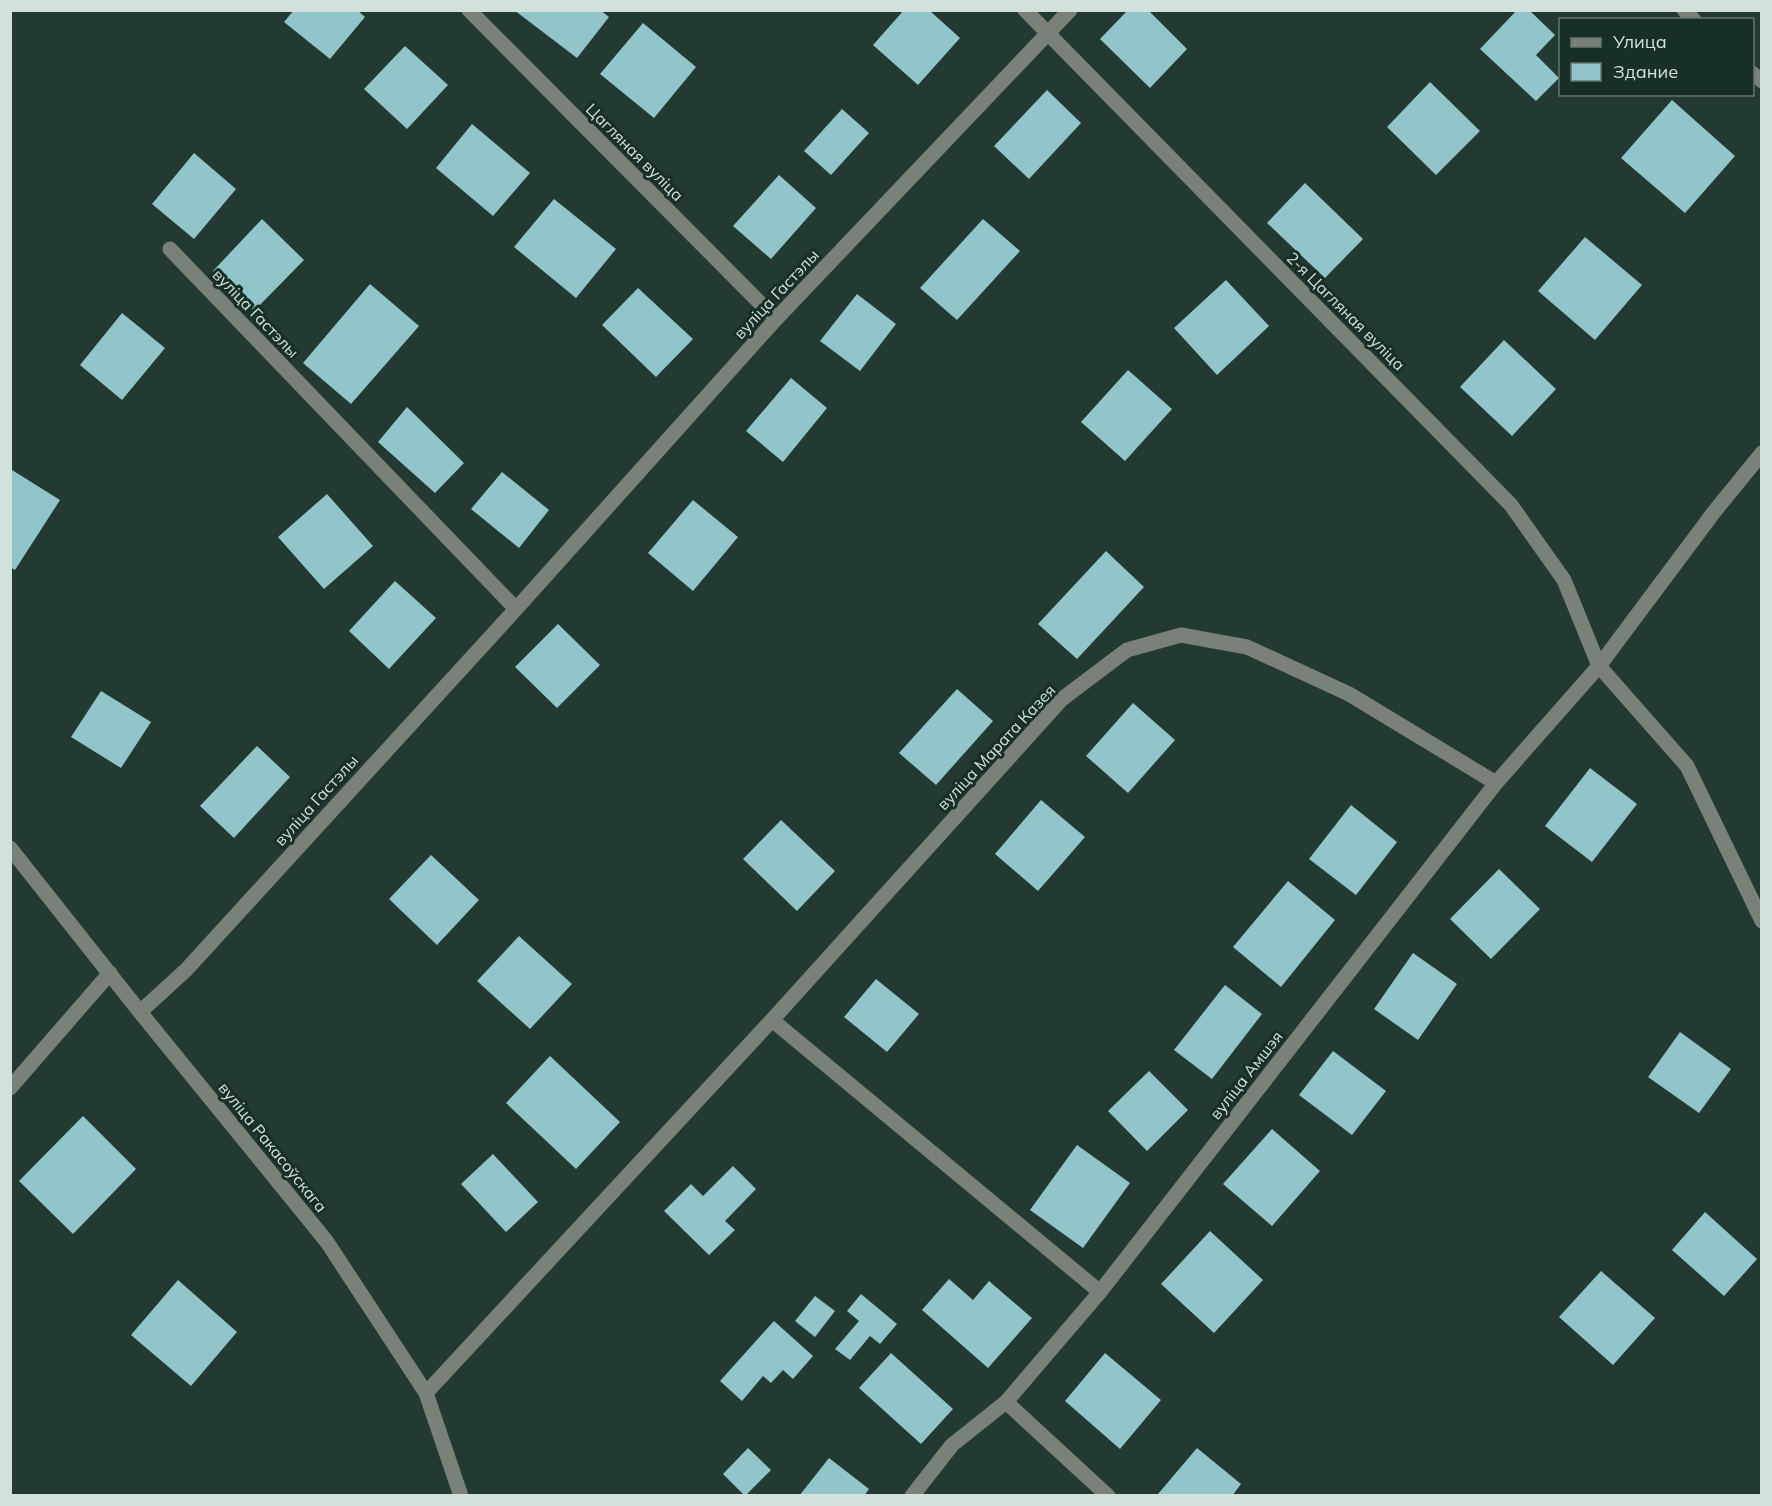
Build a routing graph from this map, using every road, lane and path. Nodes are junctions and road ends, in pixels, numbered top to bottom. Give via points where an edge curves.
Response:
1 (468, 10) edge
2 (1026, 10) edge
3 (1070, 10) edge
4 (1048, 33) junction
5 (170, 249) dead end
6 (776, 320) junction
7 (1761, 453) edge
8 (516, 609) junction
9 (1599, 666) junction
10 (1496, 783) junction
11 (10, 848) edge
12 (1761, 921) edge
13 (110, 973) junction
14 (140, 1012) junction
15 (772, 1020) junction
16 (10, 1088) edge
17 (1100, 1292) junction
18 (426, 1394) junction
19 (1006, 1402) junction
20 (461, 1496) edge
21 (912, 1496) edge
22 (1108, 1496) edge

1 - 6 street, Цагляная вуліца
2 - 4 street, 2-я Цагляная вуліца
3 - 4 street, вуліца Гастэлы
4 - 6 street, вуліца Гастэлы
4 - 9 street, 2-я Цагляная вуліца via 1511,505 1564,580
5 - 8 street, вуліца Гастэлы
6 - 8 street, вуліца Гастэлы
7 - 9 street, вуліца Амшэя
8 - 14 street, вуліца Гастэлы via 186,970
9 - 10 street, вуліца Амшэя
9 - 12 street, 2-я Цагляная вуліца via 1687,766
10 - 15 street, вуліца Марата Казея via 1349,694 1247,648 1181,635 1127,650 1062,699
10 - 17 street, вуліца Амшэя
11 - 13 street, вуліца Ракасоўскага
13 - 14 street, вуліца Ракасоўскага
13 - 16 street
14 - 18 street, вуліца Ракасоўскага via 327,1242
15 - 17 street
15 - 18 street, вуліца Марата Казея
17 - 19 street, вуліца Амшэя
18 - 20 street, вуліца Ракасоўскага
19 - 21 street, вуліца Амшэя via 952,1446
19 - 22 street

